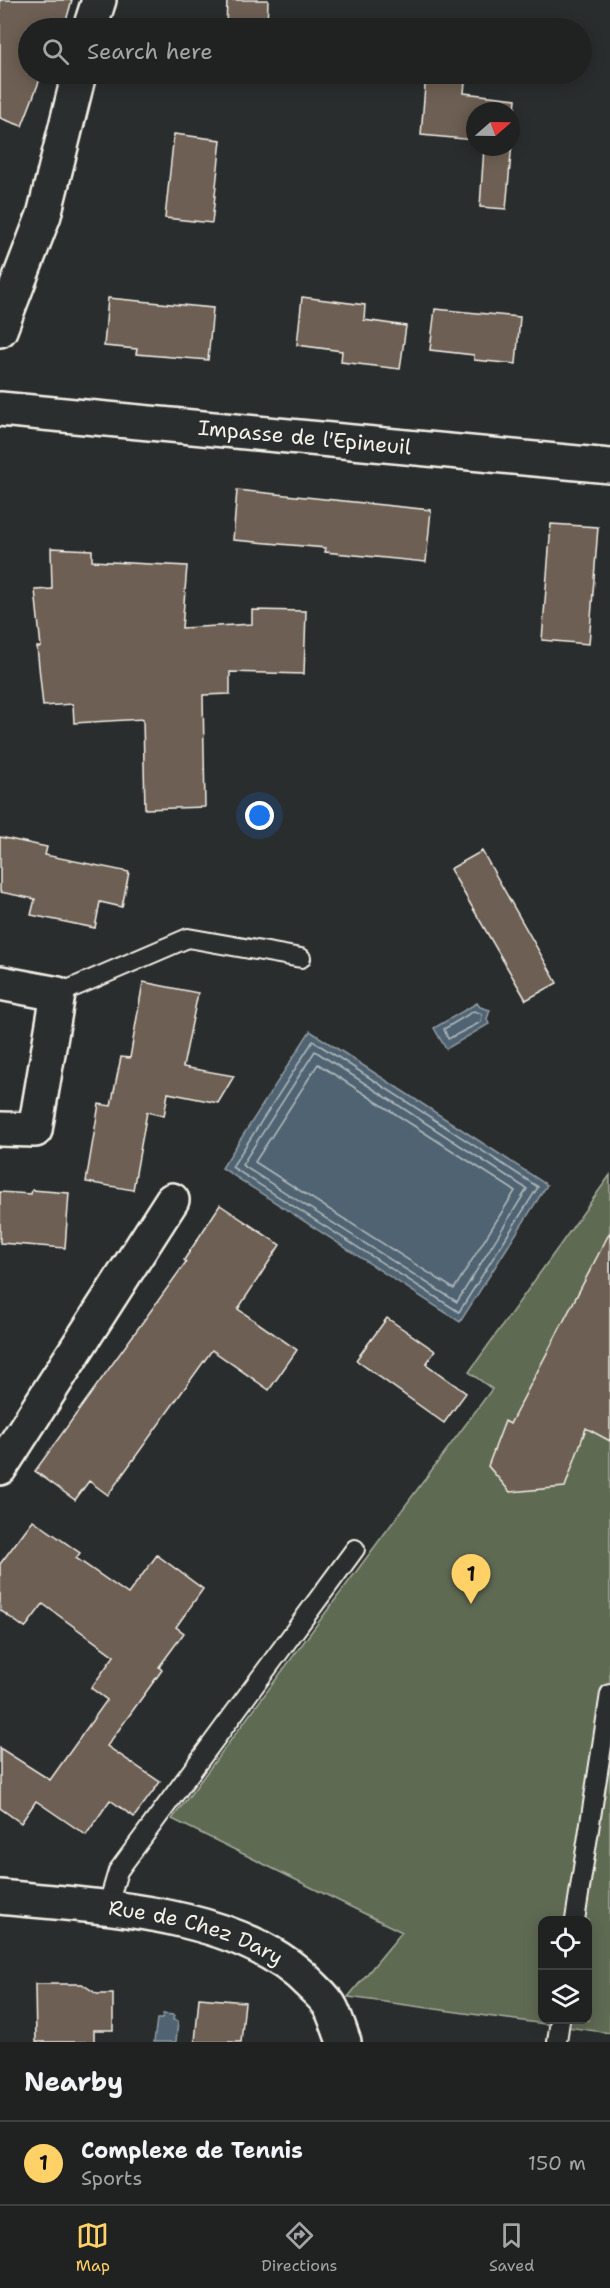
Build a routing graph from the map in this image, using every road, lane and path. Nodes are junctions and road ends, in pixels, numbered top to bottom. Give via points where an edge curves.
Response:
1 (99, 0) edge
2 (93, 18) edge
3 (77, 84) edge
4 (0, 330) edge
5 (0, 409) edge
6 (610, 466) edge
7 (301, 958) dead end
8 (0, 983) edge
9 (58, 994) junction
10 (0, 1129) edge
11 (172, 1200) dead end
12 (0, 1468) edge
13 (355, 1549) dead end
14 (610, 1694) edge
15 (0, 1897) edge
16 (107, 1908) junction
17 (576, 1916) edge
18 (559, 2024) edge
19 (344, 2042) edge
20 (557, 2042) edge

1 - 2 street
3 - 4 street via 44,216
5 - 6 street, Impasse de l'Epineuil
7 - 9 lane via 189,938
8 - 9 street
9 - 10 street via 35,1130
11 - 12 street
13 - 16 lane via 118,1871
14 - 17 lane
15 - 16 street, Rue de Chez Dary
16 - 19 street, Rue de Chez Dary via 211,1926 254,1943 294,1968 330,2006
18 - 20 lane

